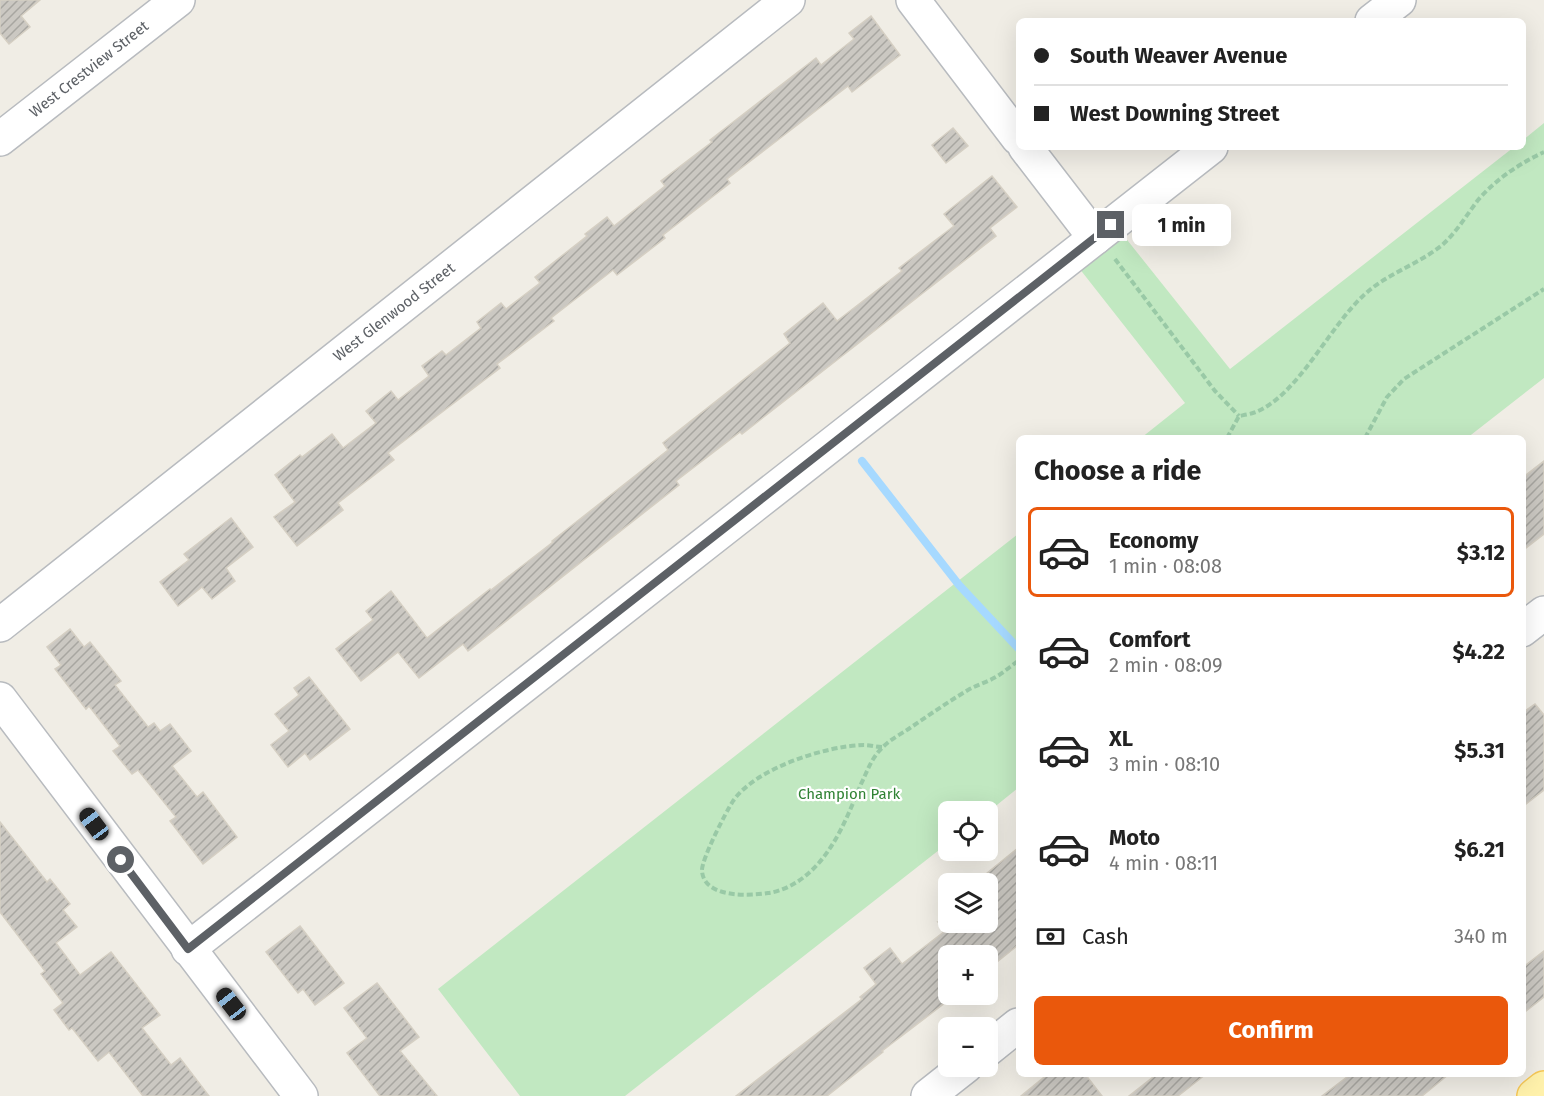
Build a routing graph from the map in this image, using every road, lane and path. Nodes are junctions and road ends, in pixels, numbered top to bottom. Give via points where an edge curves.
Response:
1 (178, 0) edge
2 (788, 0) edge
3 (913, 0) edge
4 (1399, 0) edge
5 (1376, 18) edge
6 (1016, 135) edge
7 (0, 139) edge
8 (1027, 150) edge
9 (1207, 150) edge
10 (1544, 152) edge
11 (1095, 238) junction
12 (1544, 289) edge
13 (1239, 416) junction
14 (1229, 435) edge
15 (1367, 435) edge
16 (1544, 613) edge
17 (0, 625) edge
18 (1526, 627) edge
19 (1016, 663) edge
20 (0, 699) edge
21 (882, 747) junction
22 (188, 949) junction
23 (1016, 1027) edge
24 (998, 1041) edge
25 (952, 1077) edge
26 (1544, 1089) edge
27 (301, 1096) edge
28 (928, 1096) edge
29 (1534, 1096) edge

1 - 7 street, West Crestview Street
2 - 17 street, West Glenwood Street
3 - 6 street
4 - 5 street
8 - 11 street
9 - 11 street
10 - 13 path via 1489,187 1441,245 1364,295 1288,389 1257,411
11 - 13 path
11 - 22 street
12 - 15 path via 1404,380 1387,397
13 - 14 path
16 - 18 street
19 - 21 path
20 - 22 street
21 - 21 path via 864,745 824,751 761,776 734,800 706,853 701,870 704,881 712,888 742,895 769,893 798,881 825,856
22 - 27 street
23 - 24 street
25 - 28 street
26 - 29 main road

